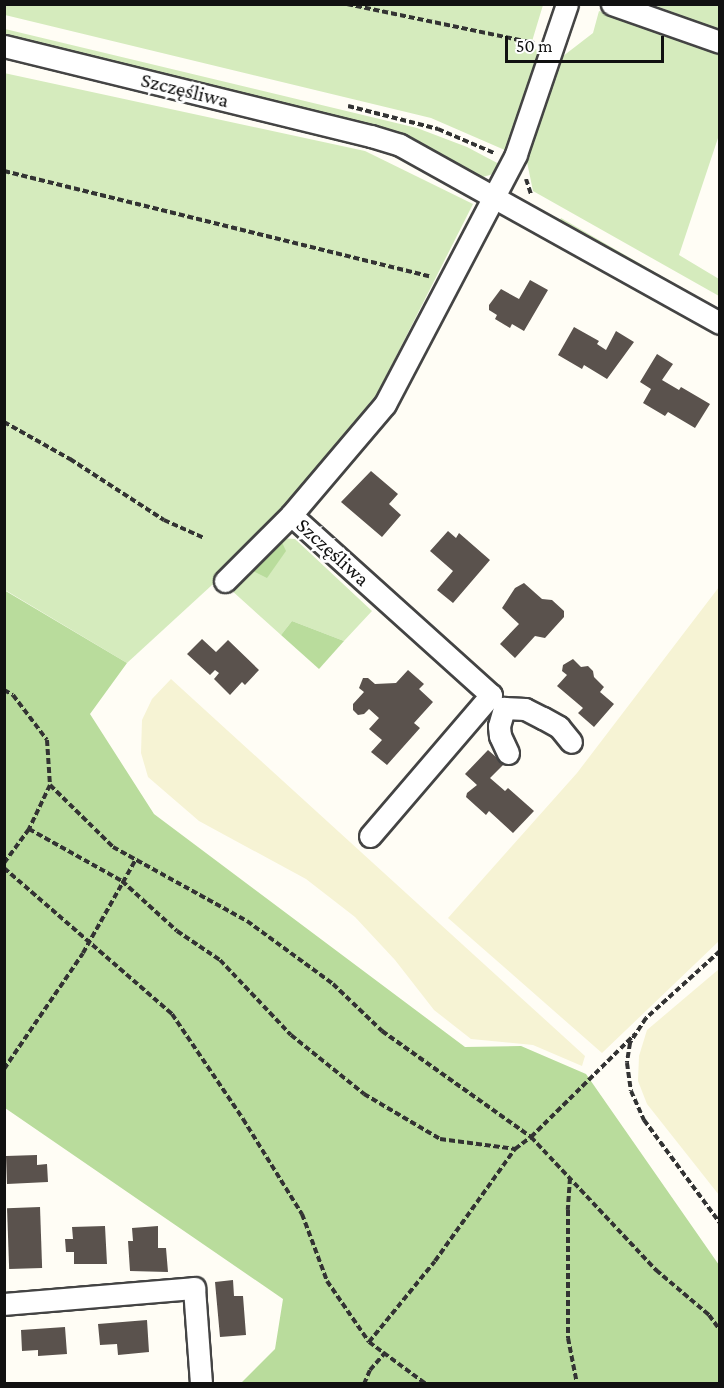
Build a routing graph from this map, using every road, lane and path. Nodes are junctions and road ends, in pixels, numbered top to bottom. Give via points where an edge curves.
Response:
1 (347, 4) edge
2 (567, 4) edge
3 (612, 4) edge
4 (720, 42) edge
5 (4, 46) edge
6 (554, 46) junction
7 (4, 171) edge
8 (495, 196) junction
9 (450, 281) junction
10 (720, 323) edge
11 (4, 422) edge
12 (291, 515) junction
13 (204, 538) dead end
14 (225, 581) dead end
15 (4, 690) edge
16 (498, 702) junction
17 (571, 742) dead end
18 (508, 753) dead end
19 (50, 785) junction
20 (29, 829) junction
21 (370, 836) dead end
22 (136, 859) junction
23 (4, 863) edge
24 (4, 868) edge
25 (123, 881) junction
26 (88, 943) junction
27 (720, 951) edge
28 (634, 1034) junction
29 (4, 1069) edge
30 (531, 1137) junction
31 (515, 1149) junction
32 (570, 1178) junction
33 (720, 1223) edge
34 (4, 1304) edge
35 (720, 1330) edge
36 (369, 1342) junction
37 (385, 1353) junction
38 (201, 1383) edge
39 (364, 1383) edge
40 (426, 1383) edge
41 (577, 1383) edge

1 - 6 path
2 - 6 street
3 - 4 street
5 - 8 street, Szczęśliwa via 386,140
6 - 8 street via 516,154
7 - 9 path
8 - 9 street, Szczęśliwa
8 - 10 street, Szczęśliwa
9 - 12 street, Szczęśliwa via 385,404
11 - 13 path via 164,520
12 - 14 street
12 - 16 street, Szczęśliwa
15 - 19 path via 47,740
16 - 17 street via 543,718 559,727
16 - 18 street via 503,745
16 - 21 street
19 - 20 path
19 - 22 path via 113,847
20 - 23 path
20 - 25 path
22 - 25 path
22 - 30 path via 247,921 333,984 382,1032
24 - 26 path
25 - 26 path
25 - 31 path via 177,931 220,960 291,1035 364,1094 440,1139
26 - 29 path
26 - 36 path via 172,1014 302,1214 327,1281
27 - 28 path via 645,1018
28 - 30 path
28 - 33 path via 627,1063 635,1104
30 - 31 path
30 - 32 path
31 - 36 path via 435,1261
32 - 35 path via 656,1270 709,1314
32 - 41 path via 568,1338
34 - 38 street via 194,1288
36 - 37 path
37 - 39 path
37 - 40 path

